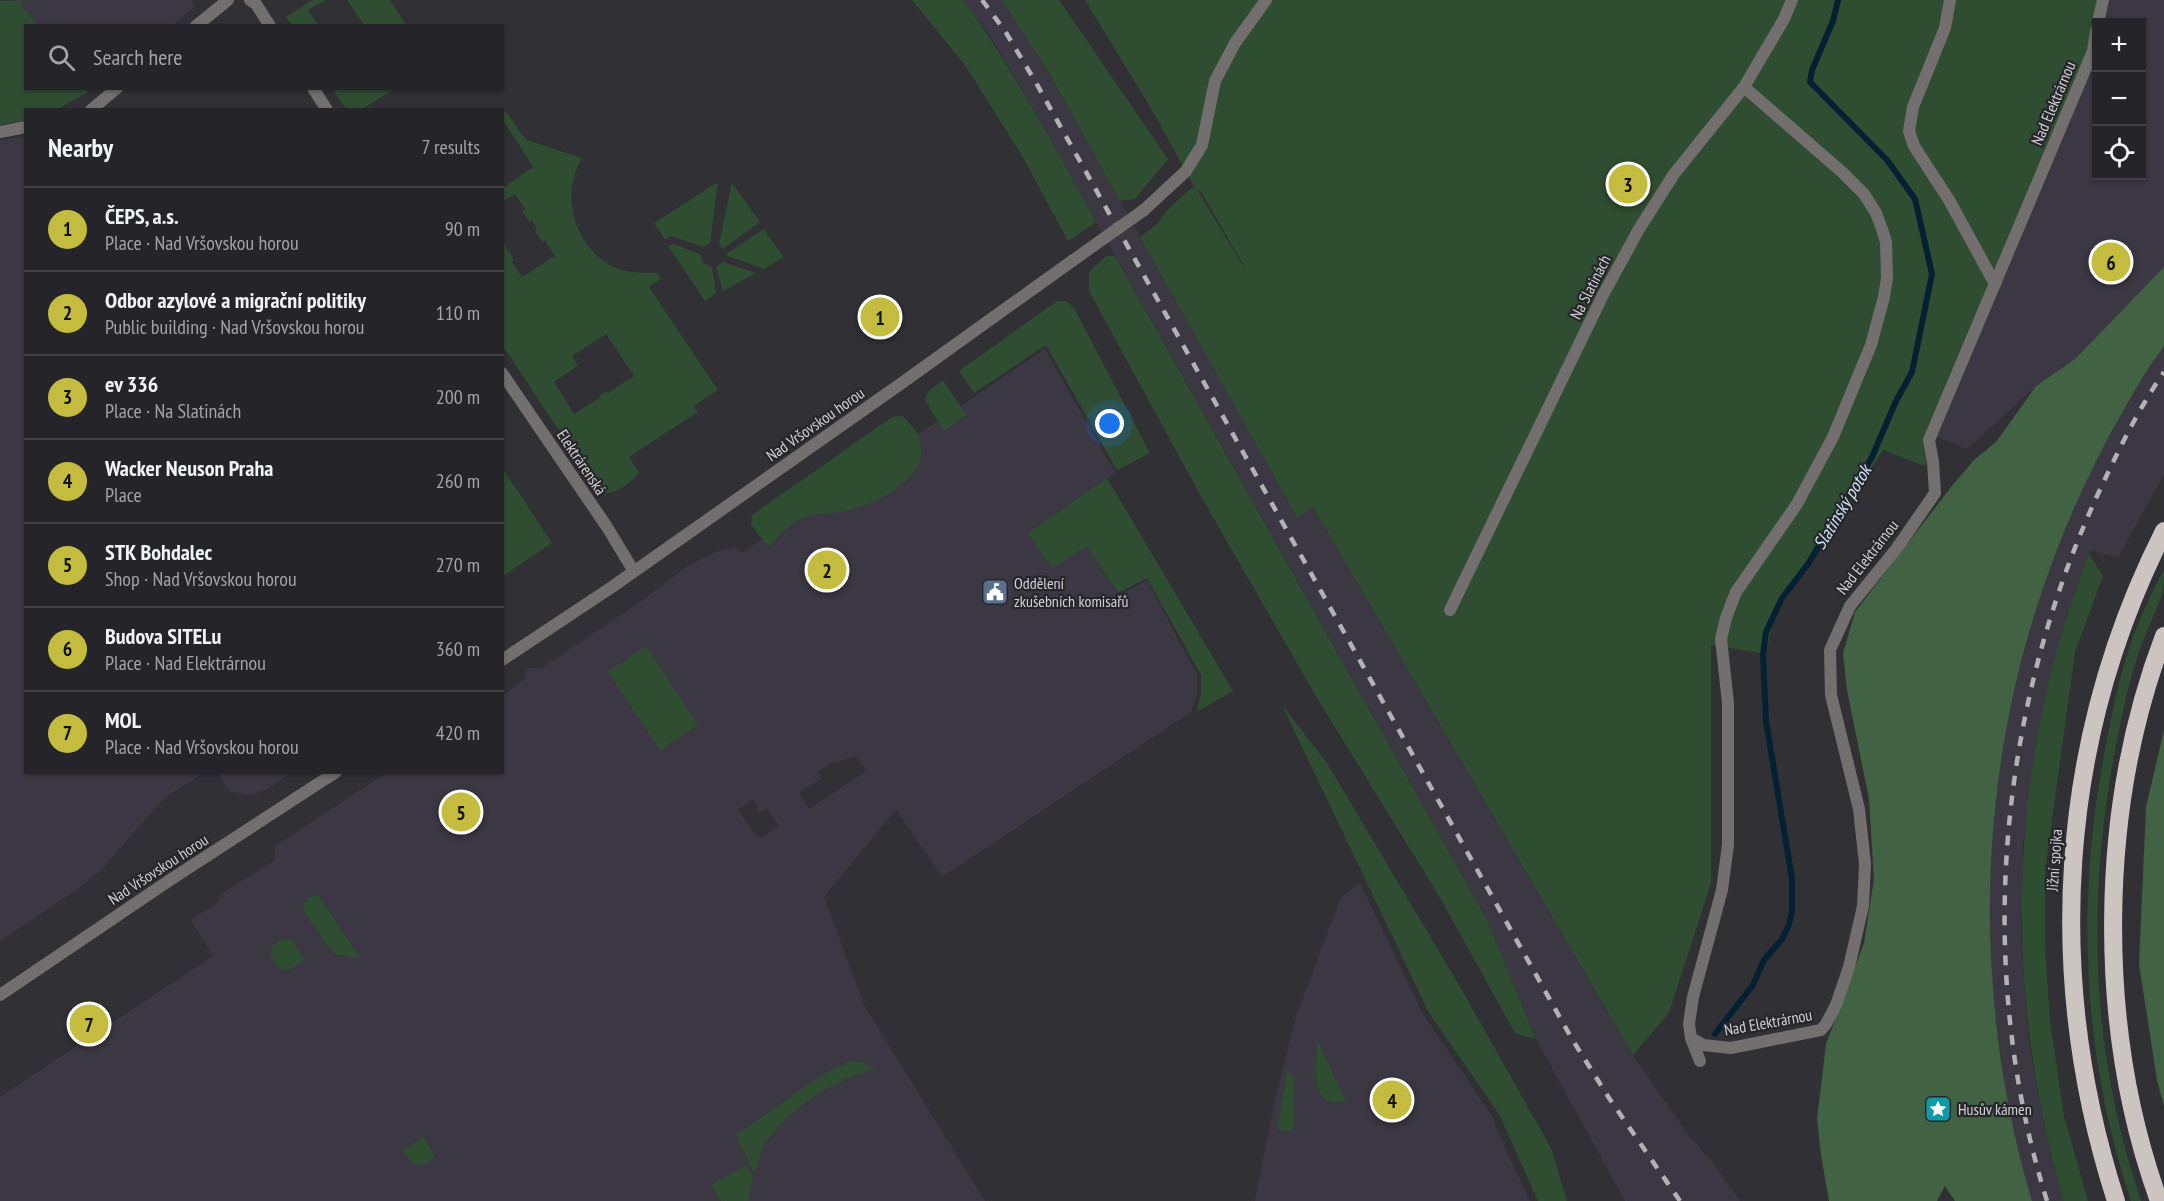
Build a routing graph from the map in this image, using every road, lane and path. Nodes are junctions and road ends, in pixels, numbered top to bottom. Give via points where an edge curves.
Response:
1 (228, 0) edge
2 (250, 0) edge
3 (1266, 0) edge
4 (1792, 0) edge
5 (1950, 0) edge
6 (2103, 0) edge
7 (2099, 18) edge
8 (198, 24) edge
9 (269, 24) edge
10 (2092, 51) edge
11 (1744, 87) junction
12 (115, 90) edge
13 (314, 90) edge
14 (93, 108) edge
15 (326, 108) edge
16 (24, 127) edge
17 (0, 132) edge
18 (1995, 284) junction
19 (504, 376) edge
20 (2164, 531) edge
21 (633, 570) junction
22 (1450, 610) dead end
23 (2164, 636) edge
24 (504, 659) edge
25 (333, 774) edge
26 (0, 996) edge
27 (1691, 1038) junction
28 (1700, 1061) dead end
29 (2116, 1201) edge
30 (2159, 1201) edge

1 - 8 street
2 - 9 street
3 - 21 street, Nad Vršovskou horou, bridge via 1235,43 1215,81 1202,145 1186,171 1144,210
4 - 11 street, Na Slatinách
5 - 18 street via 1945,27 1913,107 1909,131
6 - 7 street
10 - 18 street, Nad Elektrárnou
11 - 22 street, Na Slatinách via 1674,174 1639,230
11 - 27 street via 1864,194 1886,242 1887,278 1871,345 1833,437 1797,504 1736,592 1726,618 1721,639 1728,703 1728,845 1722,890 1693,997
12 - 14 street
13 - 15 street
16 - 17 street
18 - 27 street, Nad Elektrárnou via 1929,440 1935,493 1897,549 1850,606 1830,650 1831,695 1859,809 1865,864 1863,906 1836,1005 1821,1030 1731,1048 1703,1045
19 - 21 street, Elektrárenská
20 - 29 highway, Jižní spojka via 2134,595 2106,677 2086,762 2073,857 2070,946 2076,1028 2094,1125
21 - 24 street, Nad Vršovskou horou
23 - 30 highway via 2129,766 2117,852 2113,931 2121,1048 2140,1140
25 - 26 street, Nad Vršovskou horou
27 - 28 street

